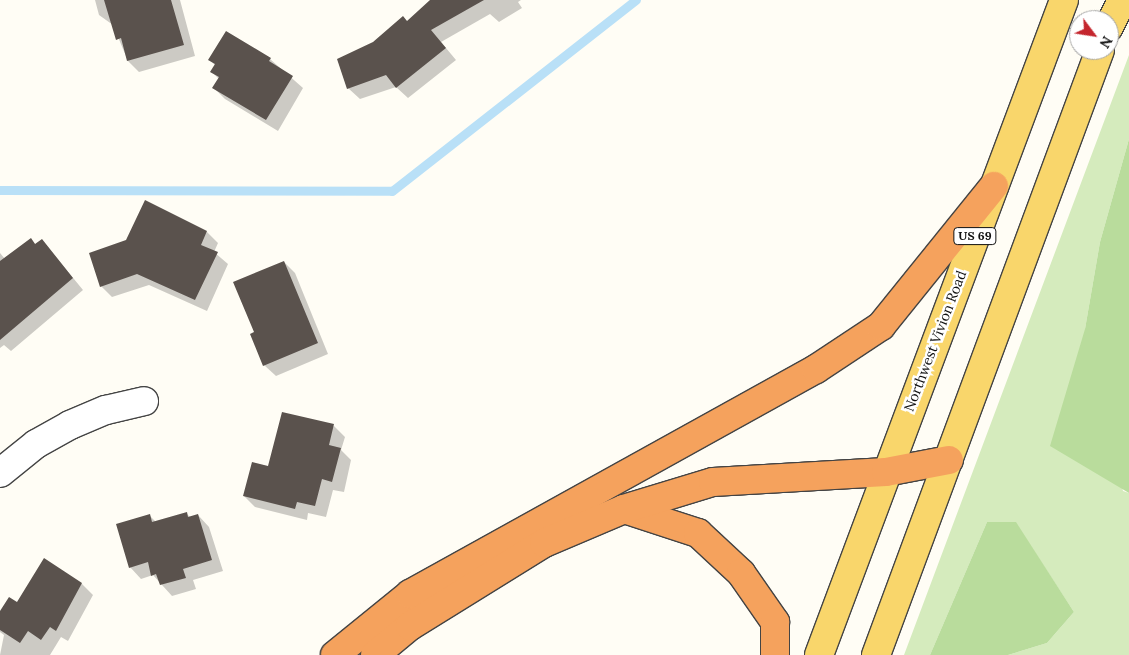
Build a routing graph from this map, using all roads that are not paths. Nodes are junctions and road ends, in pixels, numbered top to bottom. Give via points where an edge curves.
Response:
1 (1064, 0) edge
2 (1096, 60) edge
3 (994, 186) junction
4 (144, 401) dead end
5 (949, 460) junction
6 (886, 472) junction
7 (0, 473) edge
8 (624, 509) junction
9 (335, 655) edge
10 (375, 655) edge
11 (775, 655) edge
12 (819, 655) edge
13 (876, 655) edge

1 - 3 main road, Northwest Vivion Road / US 69
2 - 5 main road
3 - 6 main road, Northwest Vivion Road / US 69
3 - 9 highway via 881,326 816,369 410,594
4 - 7 street via 106,410 70,425 36,444
5 - 6 highway
5 - 13 main road
6 - 8 highway via 713,482
6 - 12 main road, Northwest Vivion Road / US 69
8 - 10 highway via 544,544 410,626
8 - 11 highway via 698,533 740,573 775,622

